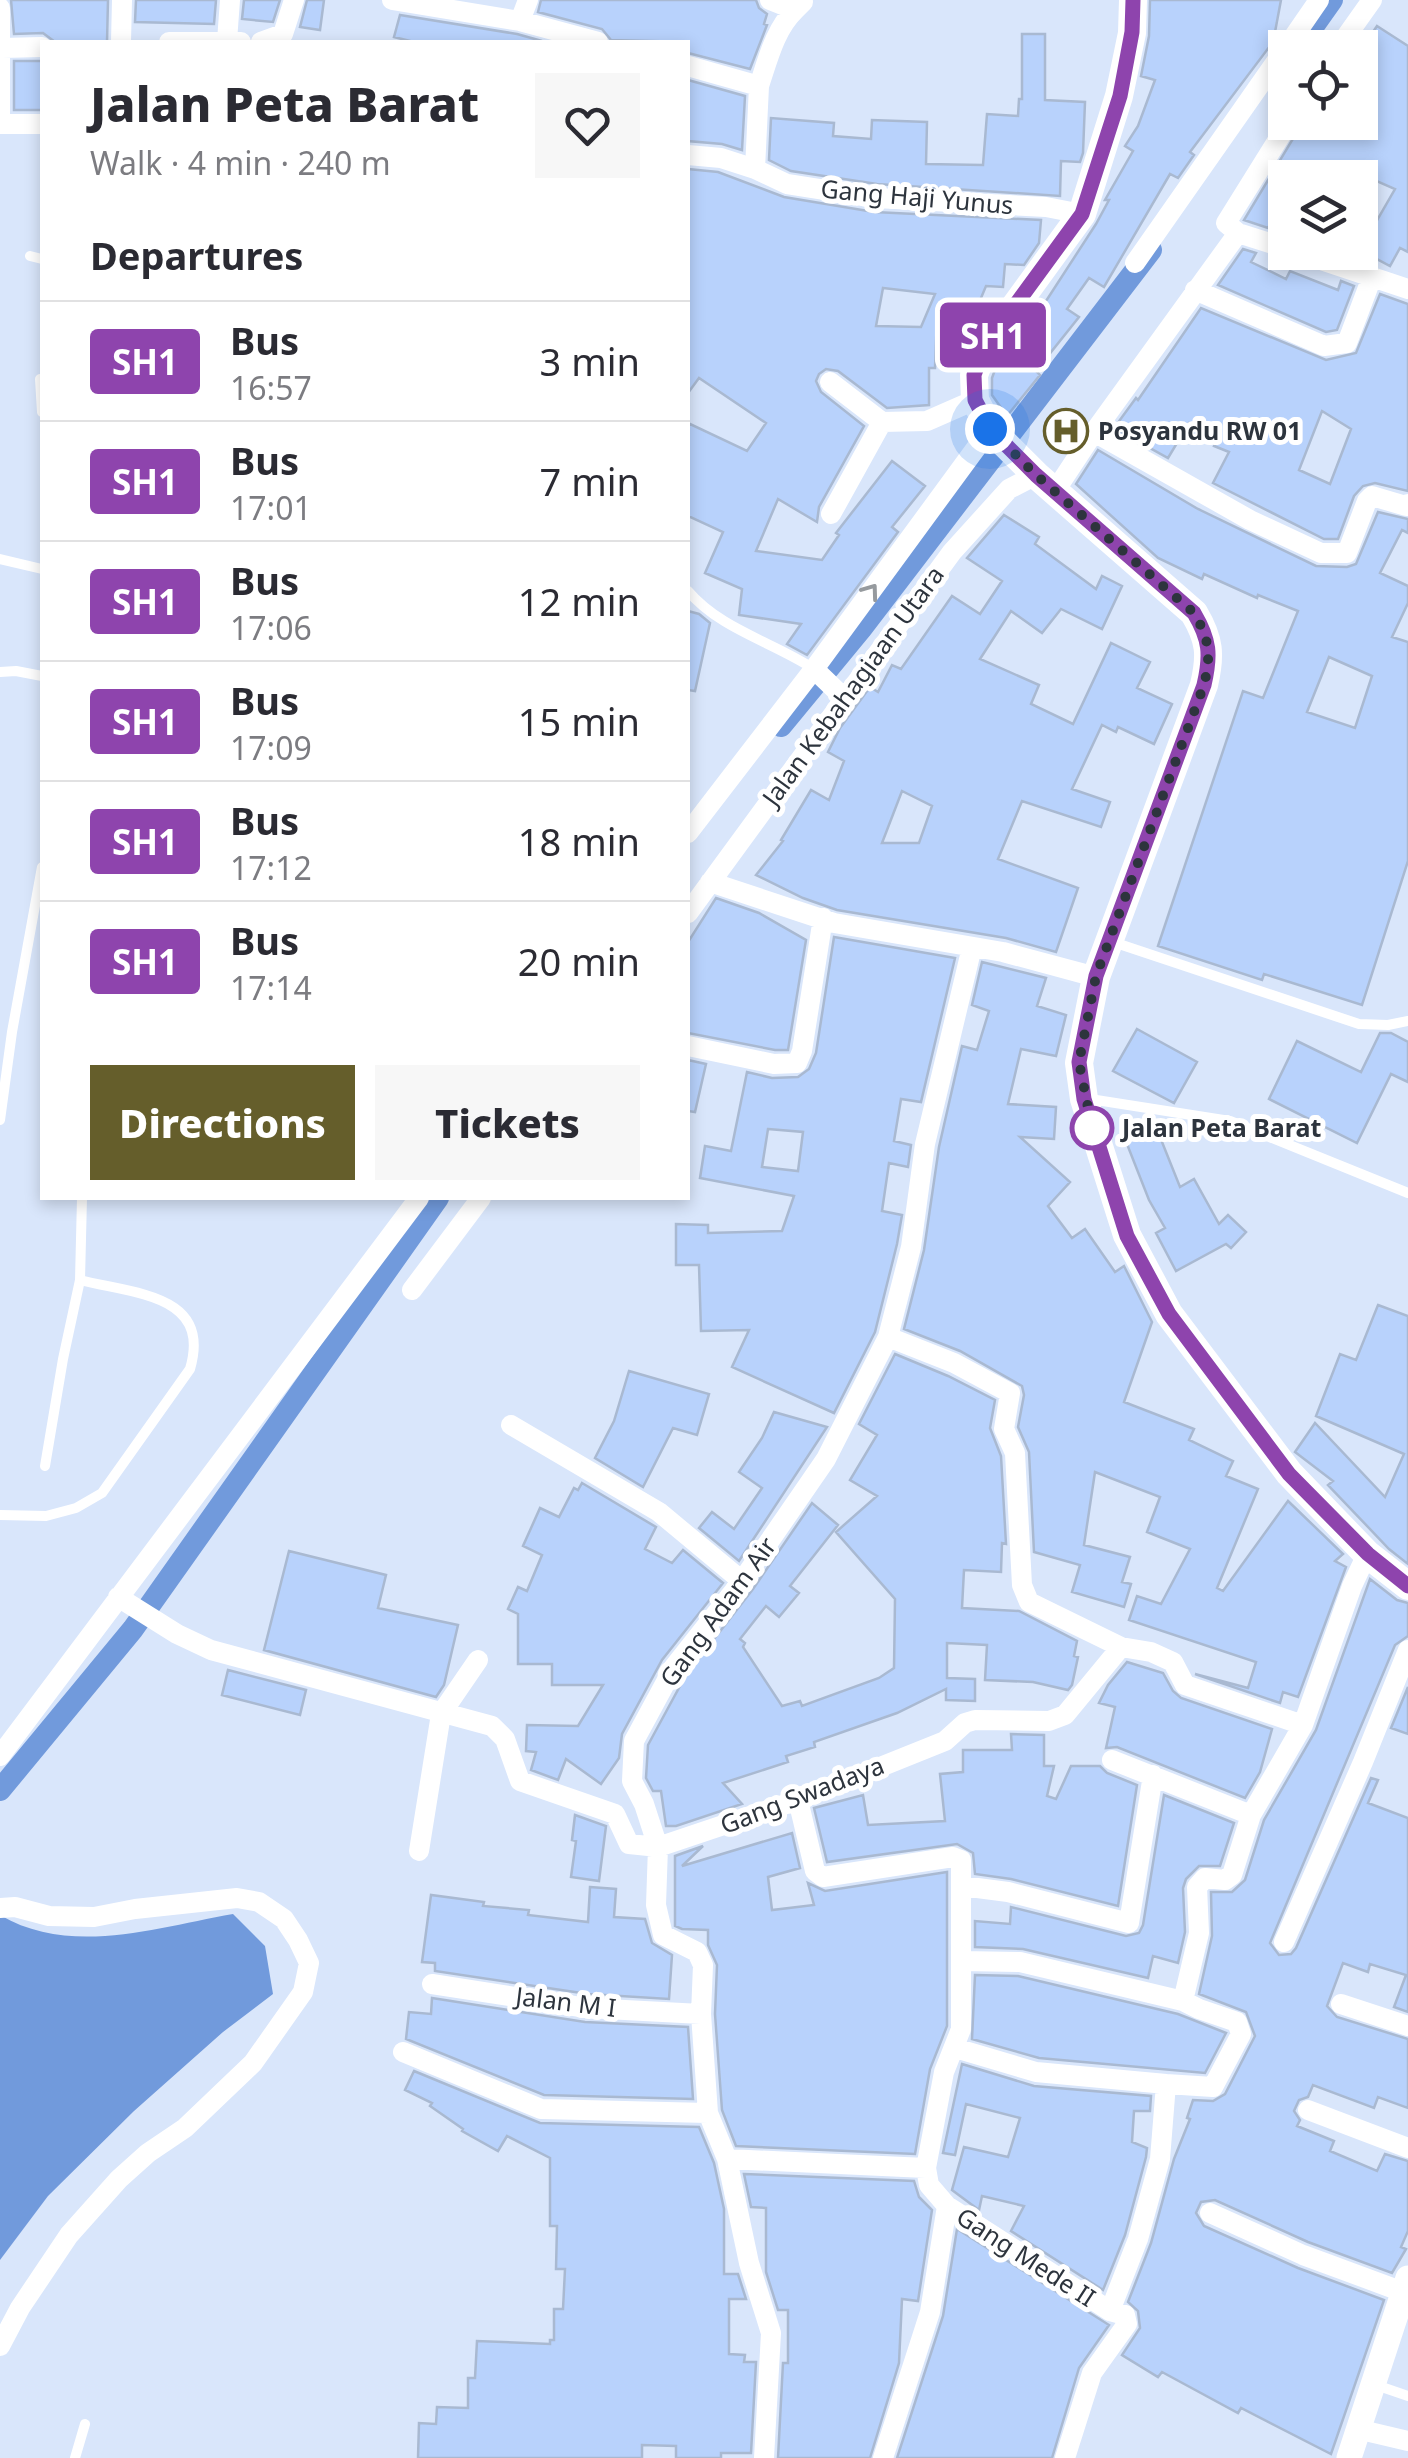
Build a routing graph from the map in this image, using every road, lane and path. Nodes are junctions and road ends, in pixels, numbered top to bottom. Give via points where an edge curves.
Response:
1 (122, 0) edge
2 (230, 0) edge
3 (294, 0) edge
4 (392, 0) edge
5 (528, 0) edge
6 (770, 0) edge
7 (1133, 0) edge
8 (1320, 0) edge
9 (1372, 0) edge
10 (800, 5) edge
11 (0, 8) edge
12 (520, 22) junction
13 (1299, 30) edge
14 (1351, 30) edge
15 (120, 40) edge
16 (230, 40) edge
17 (266, 40) edge
18 (590, 40) edge
19 (40, 47) edge
20 (2, 48) edge
21 (690, 67) edge
22 (1268, 74) edge
23 (759, 86) junction
24 (0, 123) edge
25 (40, 124) edge
26 (1278, 140) edge
27 (690, 155) edge
28 (754, 169) junction
29 (1082, 214) junction
30 (1238, 233) junction
31 (1268, 243) edge
32 (30, 256) dead end
33 (40, 258) edge
34 (1135, 262) dead end
35 (1351, 270) edge
36 (1372, 277) junction
37 (1408, 289) edge
38 (1195, 290) junction
39 (830, 382) dead end
40 (975, 400) junction
41 (882, 422) junction
42 (991, 430) junction
43 (1094, 432) junction
44 (1042, 479) junction
45 (1408, 504) edge
46 (831, 514) dead end
47 (0, 559) edge
48 (40, 567) edge
49 (690, 593) edge
50 (815, 671) junction
51 (0, 672) edge
52 (40, 676) edge
53 (841, 695) junction
54 (690, 830) edge
55 (40, 876) edge
56 (710, 882) junction
57 (690, 910) edge
58 (823, 918) junction
59 (1108, 940) junction
60 (972, 947) junction
61 (1096, 976) junction
62 (1408, 1021) edge
63 (6, 1030) edge
64 (690, 1046) edge
65 (1084, 1099) junction
66 (0, 1120) edge
67 (1408, 1193) edge
68 (82, 1200) edge
69 (417, 1200) edge
70 (480, 1200) edge
71 (80, 1280) junction
72 (412, 1290) dead end
73 (888, 1338) junction
74 (511, 1425) dead end
75 (45, 1466) dead end
76 (0, 1515) edge
77 (1368, 1554) junction
78 (742, 1582) junction
79 (1408, 1586) edge
80 (126, 1602) junction
81 (1120, 1648) junction
82 (1408, 1650) edge
83 (478, 1660) dead end
84 (441, 1714) junction
85 (1303, 1725) junction
86 (0, 1756) edge
87 (1112, 1760) dead end
88 (1153, 1775) junction
89 (798, 1800) junction
90 (1251, 1816) junction
91 (658, 1847) junction
92 (419, 1851) dead end
93 (962, 1886) junction
94 (0, 1908) edge
95 (1284, 1942) dead end
96 (962, 1961) junction
97 (432, 1984) dead end
98 (1183, 2000) junction
99 (1341, 2004) dead end
100 (701, 2014) junction
101 (1408, 2026) edge
102 (956, 2048) junction
103 (403, 2052) dead end
104 (1166, 2084) junction
105 (1308, 2110) dead end
106 (708, 2113) junction
107 (1408, 2148) edge
108 (727, 2159) junction
109 (926, 2168) junction
110 (947, 2206) junction
111 (1210, 2214) dead end
112 (1406, 2285) edge
113 (1110, 2311) junction
114 (0, 2346) edge
115 (1372, 2384) junction
116 (1408, 2396) edge
117 (84, 2424) dead end
118 (1358, 2429) junction
119 (1408, 2441) edge
120 (75, 2458) edge
121 (764, 2458) edge
122 (883, 2458) edge
123 (1065, 2458) edge
124 (1349, 2458) edge

1 - 15 street
2 - 16 street
3 - 17 street via 283,34
4 - 12 street
5 - 12 street
6 - 10 street
7 - 29 main road via 1120,96
8 - 13 street
9 - 14 street
10 - 23 street via 775,40
11 - 20 street
12 - 18 street
19 - 20 street
20 - 24 street
21 - 23 street
22 - 34 street
23 - 28 street
24 - 25 street
26 - 30 street via 1228,218
27 - 28 street, Gang Haji Yunus
28 - 29 street, Gang Haji Yunus via 787,184 876,198 1046,206
29 - 40 main road via 984,348 974,375
30 - 31 street
30 - 38 street
32 - 33 lane
35 - 36 street
36 - 37 street
36 - 38 street via 1347,343 1324,346
38 - 43 street
39 - 41 street
40 - 41 street via 927,420
40 - 42 main road
41 - 46 street
42 - 44 main road
50 -> 42 street
43 - 44 street
43 - 45 street via 1321,552 1348,552 1372,496
44 - 53 street, Jalan Kebahagiaan Utara via 1009,489
44 - 59 main road via 1194,613 1207,634 1204,685
47 - 48 lane
49 - 50 lane via 723,622
50 - 53 street
50 - 54 street
51 - 52 lane
53 - 56 street, Jalan Kebahagiaan Utara
55 - 63 lane
56 - 57 street, Jalan Kebahagiaan Utara
56 - 58 street
58 - 60 street
58 - 64 street via 796,1062 774,1064
59 - 61 main road
59 - 62 lane via 1359,1024
60 - 61 street
60 - 73 street, Gang Adam Air
61 - 65 main road via 1079,1062
63 - 66 lane
65 - 67 lane via 1230,1121
65 - 77 main road via 1127,1236 1169,1314 1289,1474
68 - 71 lane
69 - 80 street
70 - 72 street
71 - 75 lane
71 - 76 lane via 173,1304 193,1324 190,1368 102,1493 46,1516
73 - 78 street, Gang Adam Air via 826,1459
73 - 81 street via 1010,1393 1004,1429 1015,1454 1028,1602
74 - 78 street via 659,1512
77 - 79 main road
77 - 85 street
78 - 91 street, Gang Adam Air via 674,1667 634,1741 632,1780
80 - 84 street via 212,1650
80 - 86 street
81 - 85 street via 1173,1662 1185,1685
81 - 89 street, Gang Swadaya via 1065,1715 965,1723 945,1740
82 - 95 street
83 - 84 street
84 - 91 street via 492,1726 505,1739 520,1781 615,1814 629,1844
84 - 92 street
85 - 90 street
87 - 88 street
88 - 90 street
88 - 93 street via 1129,1923
89 - 91 street, Gang Swadaya
89 - 93 street via 815,1872 823,1878 953,1856 960,1860
90 - 98 street via 1232,1875 1205,1878 1198,1887 1199,1934
91 - 100 street, Gang Adam Air via 658,1924 662,1934 698,1952
93 - 96 street
94 - 114 street via 94,1918 237,1898 259,1902 284,1919 309,1964 303,1992 253,2063 119,2179 69,2235
96 - 98 street via 1020,1962
96 - 102 street
97 - 100 street, Jalan M I via 587,2008
98 - 104 street via 1237,2022 1241,2034 1214,2087
99 - 101 street
100 - 106 street, Gang Adam Air
102 - 104 street via 1036,2072
102 - 109 street via 944,2072
103 - 106 street via 541,2109
104 - 113 street, Gang Mede II via 1160,2158
105 - 107 street
106 - 108 street, Gang Adam Air
108 - 109 street
108 - 121 street, Gang Adam Air via 771,2333
109 - 110 street, Gang Mede II
110 - 113 street, Gang Mede II
110 - 122 street, Gang Mede II via 930,2312
111 - 112 street via 1303,2255
112 - 115 street
113 - 123 street via 1125,2316 1127,2324 1092,2373
115 - 116 lane
115 - 118 street
117 - 120 lane
118 - 119 street
118 - 124 street

